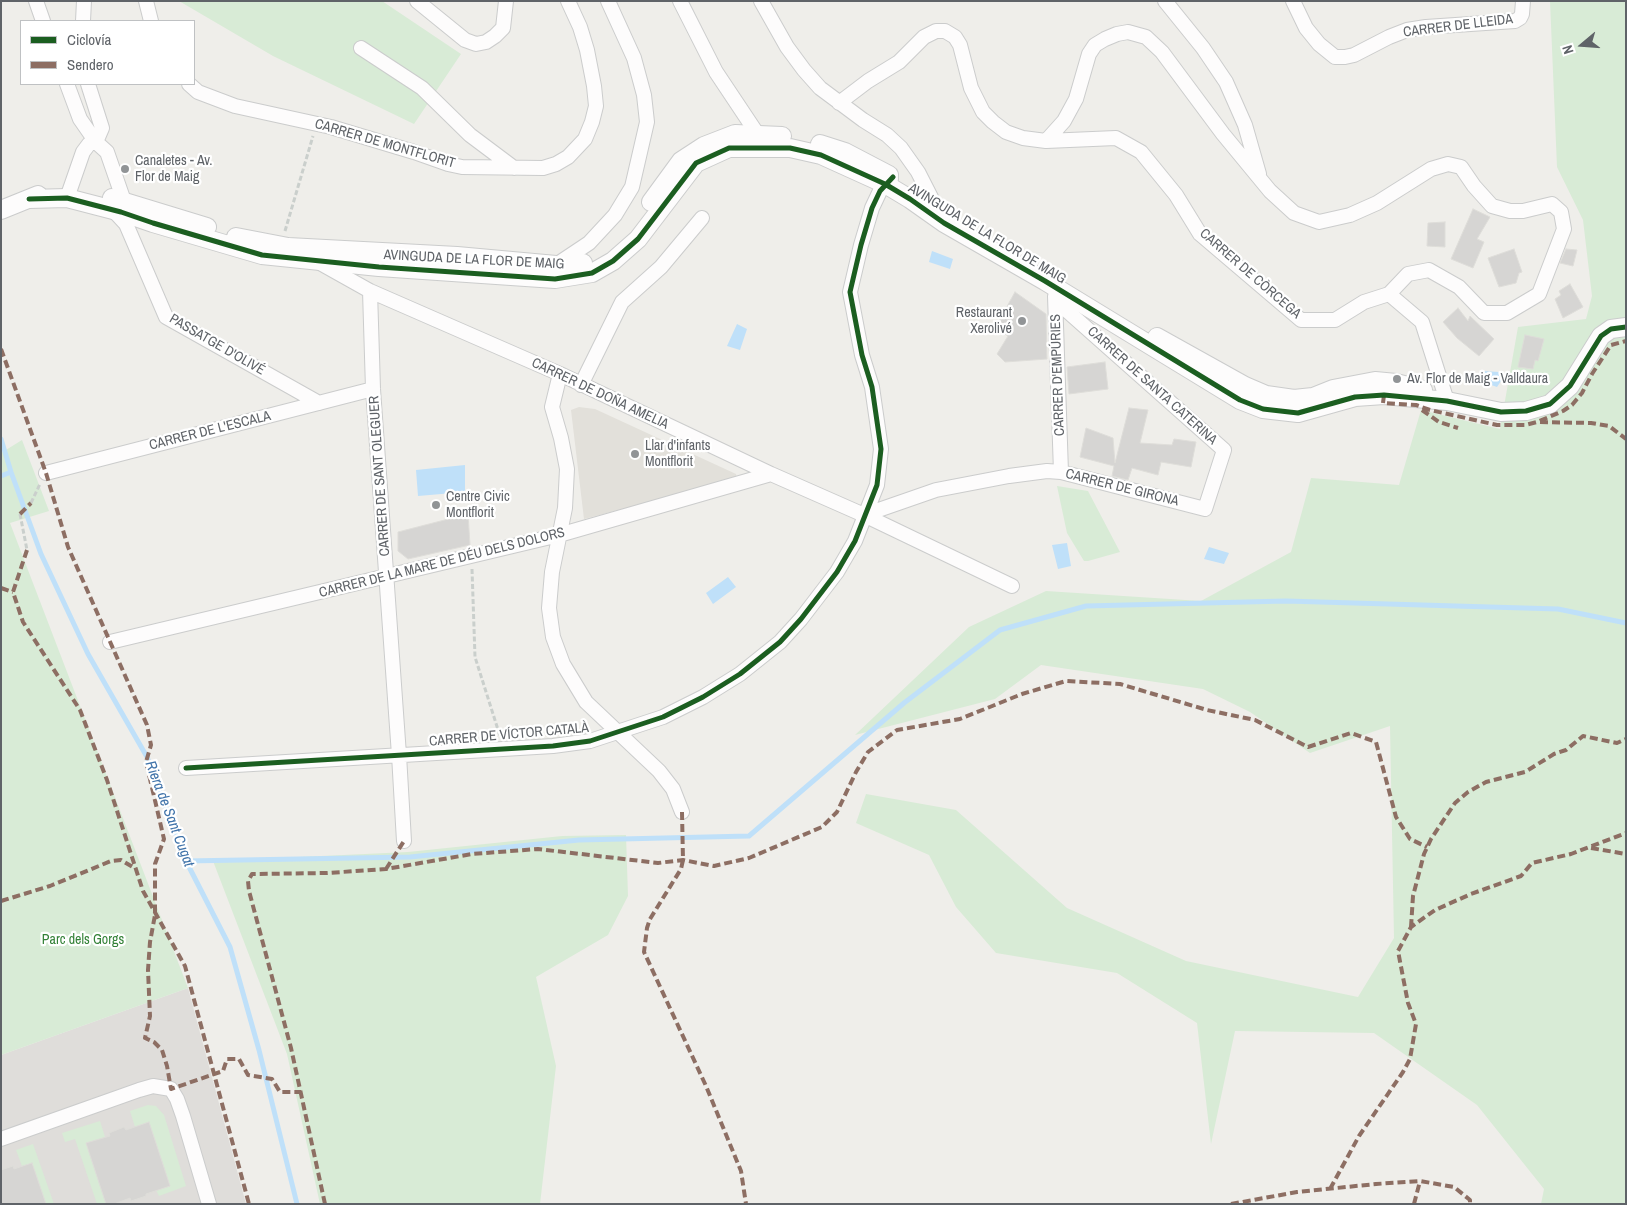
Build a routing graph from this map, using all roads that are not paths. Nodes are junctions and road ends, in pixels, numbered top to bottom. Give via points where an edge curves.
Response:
1 (36, 1) edge
2 (84, 1) edge
3 (146, 1) edge
4 (416, 1) edge
5 (506, 1) edge
6 (568, 1) edge
7 (608, 1) edge
8 (680, 1) edge
9 (761, 1) edge
10 (1166, 1) edge
11 (1293, 1) edge
12 (1523, 1) edge
13 (43, 20) edge
14 (83, 20) edge
15 (151, 20) edge
16 (361, 48) dead end
17 (67, 85) edge
18 (88, 85) edge
19 (190, 85) edge
20 (839, 102) junction
21 (762, 141) junction
22 (1046, 141) junction
23 (96, 142) junction
24 (514, 168) junction
25 (1260, 180) junction
26 (889, 181) junction
27 (68, 195) junction
28 (934, 202) junction
29 (119, 207) junction
30 (1, 210) edge
31 (702, 218) dead end
32 (944, 223) junction
33 (300, 248) junction
34 (316, 260) junction
35 (556, 266) junction
36 (1056, 289) junction
37 (370, 291) junction
38 (1389, 294) junction
39 (1626, 327) edge
40 (560, 374) junction
41 (581, 385) junction
42 (373, 389) junction
43 (1447, 401) junction
44 (319, 403) junction
45 (1061, 472) junction
46 (46, 473) road end
47 (771, 474) junction
48 (1205, 509) joint
49 (864, 515) junction
50 (559, 535) junction
51 (387, 576) junction
52 (1012, 586) dead end
53 (110, 642) dead end
54 (617, 733) junction
55 (399, 755) junction
56 (186, 768) dead end
57 (682, 812) dead end
58 (404, 841) dead end
59 (1, 1139) edge
60 (209, 1204) edge

1 - 13 street
2 - 14 street
3 - 15 street
4 - 5 street via 465,40 476,44 486,42 503,28
6 - 24 street, CARRER DE MONTFLORIT via 580,27 594,86 596,106 592,122 585,139 568,157 543,168
7 - 35 street via 634,58 647,122 632,187 615,215 589,243
8 - 21 street via 716,72
9 - 20 street via 804,70
10 - 25 street via 1226,82 1245,126
11 - 12 street, CARRER DE LLEIDA via 1306,28 1319,44 1335,57 1345,58 1407,30 1515,21 1522,14
16 - 24 street via 422,88 470,135
17 - 23 street via 80,119
18 - 23 street via 102,128
19 - 24 street, CARRER DE MONTFLORIT via 198,92 235,106 317,123 448,164
20 - 22 street, CARRER DE CÒRCEGA via 899,62 924,37 945,31 955,37 960,46 971,88 982,112 1006,132
20 - 28 street via 901,148
21 - 26 street, AVINGUDA DE LA FLOR DE MAIG via 802,138 845,152
21 - 34 street, AVINGUDA DE LA FLOR DE MAIG via 729,148 696,163 638,238 592,273 555,279
21 - 35 street, AVINGUDA DE LA FLOR DE MAIG via 735,134 704,146 681,161 628,234 602,256 577,266
22 - 25 street via 1064,120 1076,98 1089,54 1095,45 1128,32 1146,38 1162,52
22 - 38 street, CARRER DE CÒRCEGA via 1116,138 1141,152 1176,195 1200,234 1301,320 1335,320 1364,302
23 - 27 street via 88,144 83,152
23 - 29 street via 107,152
25 - 38 street via 1294,213 1319,222 1350,215 1377,203 1432,169 1448,164 1461,168 1492,206 1523,211 1552,204 1561,212 1564,229 1539,294 1507,313 1484,313 1459,287 1429,270 1408,274
26 - 28 street, AVINGUDA DE LA FLOR DE MAIG
26 - 32 street, AVINGUDA DE LA FLOR DE MAIG
26 - 49 street, CARRER DE VÍCTOR CATALÀ via 872,208 850,292 862,355 872,387 882,449 877,486
27 - 29 street, AVINGUDA DE LA FLOR DE MAIG
27 - 30 street, AVINGUDA DE LA FLOR DE MAIG via 28,199
28 - 32 street
28 - 36 street, AVINGUDA DE LA FLOR DE MAIG
29 - 33 street, AVINGUDA DE LA FLOR DE MAIG via 242,239
29 - 34 street, AVINGUDA DE LA FLOR DE MAIG via 153,223 262,255
29 - 44 street, PASSATGE D'OLIVÉ via 166,317
31 - 41 street via 661,267 622,302
32 - 36 street, AVINGUDA DE LA FLOR DE MAIG
33 - 34 street, CARRER DE DOÑA AMELIA
33 - 35 street, AVINGUDA DE LA FLOR DE MAIG via 457,256
34 - 37 street, CARRER DE DOÑA AMELIA
36 - 43 street, AVINGUDA DE LA FLOR DE MAIG via 1240,400 1263,409 1298,413 1370,395
36 - 45 street, CARRER D'EMPÚRIES
36 - 48 street, CARRER DE SANTA CATERINA via 1224,450
37 - 40 street, CARRER DE DOÑA AMELIA
37 - 42 street, CARRER DE SANT OLEGUER
38 - 43 street via 1422,322
39 - 43 street, AVINGUDA DE LA FLOR DE MAIG via 1611,329 1601,336 1570,386 1550,404 1526,411 1501,412
40 - 41 street, CARRER DE DOÑA AMELIA
40 - 50 street via 552,407 567,469 565,508
41 - 47 street, CARRER DE DOÑA AMELIA
42 - 44 street, CARRER DE L'ESCALA
42 - 51 street, CARRER DE SANT OLEGUER
44 - 46 street, CARRER DE L'ESCALA
45 - 48 street, CARRER DE GIRONA
45 - 49 street, CARRER DE GIRONA via 1009,476 936,490
47 - 49 street, CARRER DE DOÑA AMELIA
47 - 50 street, CARRER DE LA MARE DE DÉU DELS DOLORS
49 - 52 street, CARRER DE DOÑA AMELIA
49 - 54 street, CARRER DE VÍCTOR CATALÀ via 855,541 837,572 780,642 740,674 703,697 663,717
50 - 51 street, CARRER DE LA MARE DE DÉU DELS DOLORS
50 - 54 street via 549,608 553,637 563,664 582,696
51 - 53 street, CARRER DE LA MARE DE DÉU DELS DOLORS
51 - 55 street, CARRER DE SANT OLEGUER
54 - 55 street, CARRER DE VÍCTOR CATALÀ via 553,746
54 - 57 street via 673,789
55 - 56 street, CARRER DE VÍCTOR CATALÀ
55 - 58 street, CARRER DE SANT OLEGUER
59 - 60 street via 153,1086 171,1088 183,1116

